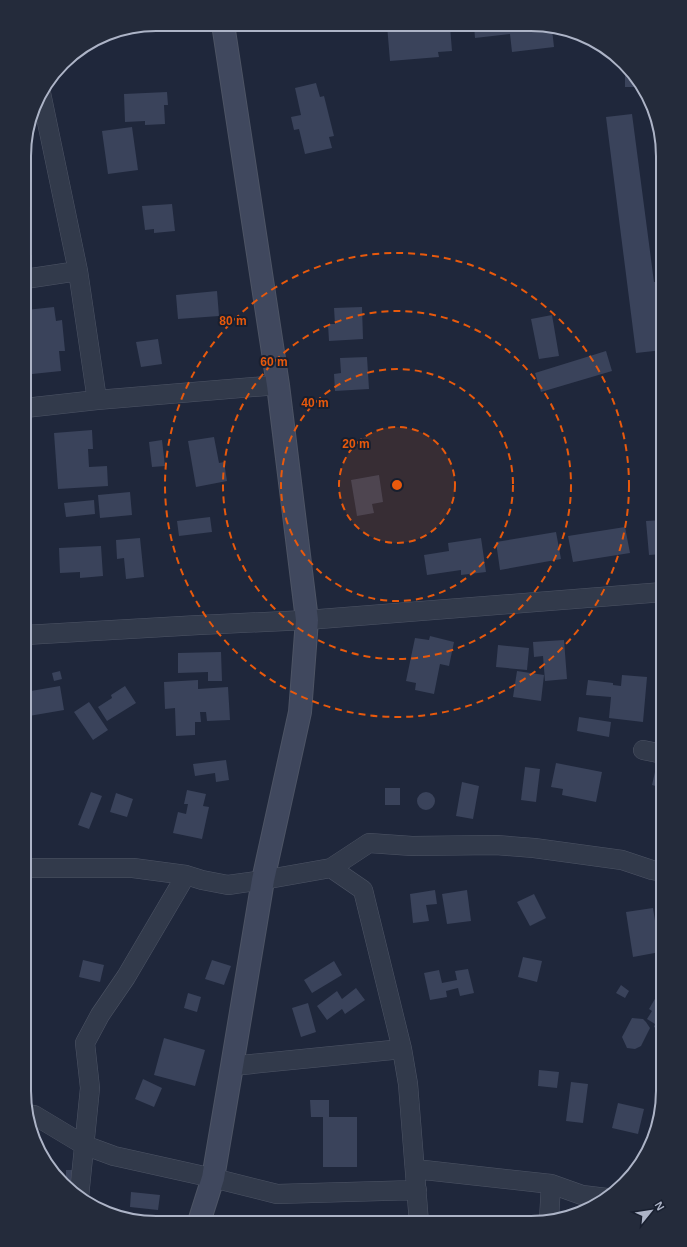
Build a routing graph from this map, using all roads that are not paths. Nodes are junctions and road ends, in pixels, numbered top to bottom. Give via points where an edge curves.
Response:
1 (223, 31) edge
2 (43, 103) edge
3 (78, 271) junction
4 (31, 278) edge
5 (278, 384) junction
6 (97, 400) junction
7 (31, 407) edge
8 (656, 593) edge
9 (307, 620) junction
10 (31, 635) edge
11 (643, 750) dead end
12 (656, 753) edge
13 (31, 868) edge
14 (331, 868) junction
15 (656, 871) edge
16 (186, 875) junction
17 (263, 880) junction
18 (402, 1049) junction
19 (232, 1066) junction
20 (33, 1116) edge
21 (84, 1145) junction
22 (415, 1169) junction
23 (212, 1178) junction
24 (551, 1184) junction
25 (80, 1190) edge
26 (417, 1190) junction
27 (597, 1197) edge
28 (548, 1215) edge
29 (201, 1216) edge
30 (419, 1216) edge

1 - 5 street
2 - 3 street
3 - 4 street
3 - 6 street
5 - 6 street
5 - 9 street
6 - 7 street
8 - 9 street
9 - 10 street
9 - 17 street via 300,712
11 - 12 street
13 - 16 street via 133,868
14 - 15 street via 369,843 534,848 622,860
14 - 17 street
14 - 18 street via 363,890
16 - 17 street via 228,885
16 - 21 street via 85,1043 90,1088
17 - 19 street
18 - 19 street
18 - 22 street via 408,1084
19 - 23 street
20 - 21 street
21 - 23 street via 114,1156
21 - 25 street
22 - 24 street
22 - 26 street
23 - 26 street via 277,1194
23 - 29 street
24 - 27 street via 582,1195
24 - 28 street
26 - 30 street

